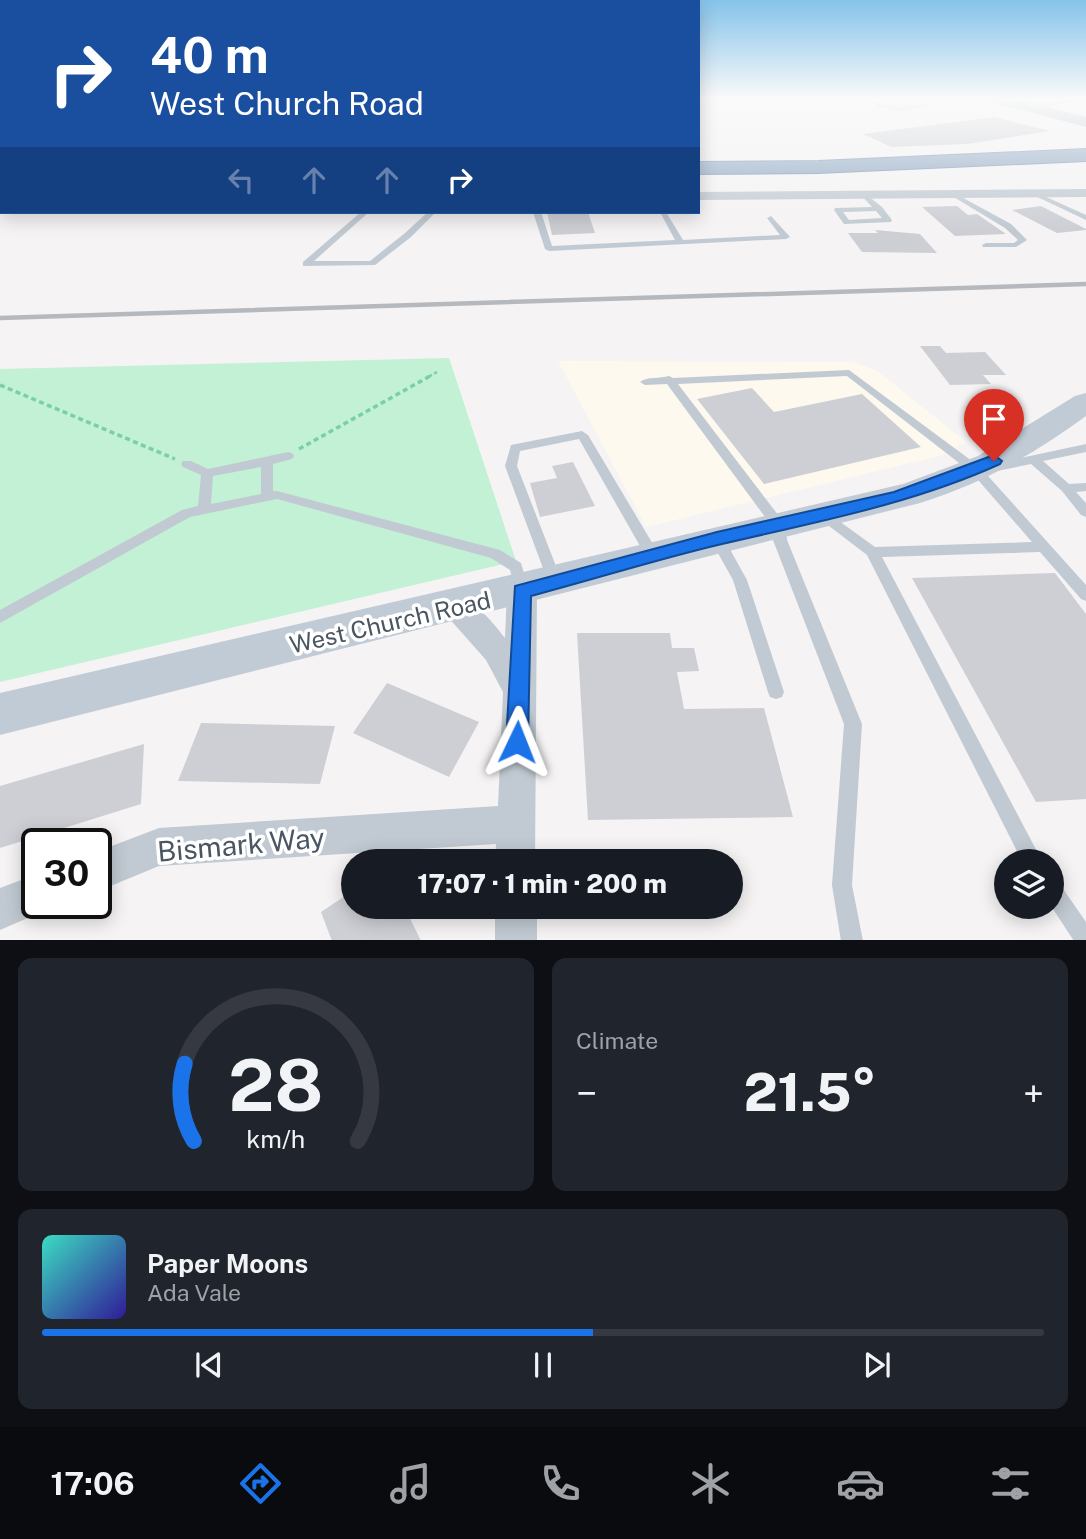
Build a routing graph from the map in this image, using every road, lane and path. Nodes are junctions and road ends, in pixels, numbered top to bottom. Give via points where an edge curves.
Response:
1 (1086, 155) edge
2 (1086, 164) edge
3 (700, 167) edge
4 (700, 173) edge
5 (1033, 193) junction
6 (1086, 193) edge
7 (954, 195) junction
8 (700, 196) edge
9 (867, 197) junction
10 (878, 209) junction
11 (363, 214) edge
12 (430, 214) edge
13 (538, 214) edge
14 (664, 214) edge
15 (771, 218) dead end
16 (1086, 218) edge
17 (680, 242) junction
18 (986, 245) dead end
19 (437, 372) dead end
20 (669, 379) junction
21 (645, 382) dead end
22 (0, 385) edge
23 (1086, 402) edge
24 (1086, 447) edge
25 (288, 456) joint
26 (1034, 460) junction
27 (267, 462) junction
28 (187, 464) joint
29 (976, 470) junction
30 (207, 473) junction
31 (1086, 487) edge
32 (1066, 488) junction
33 (267, 498) junction
34 (204, 510) junction
35 (1086, 512) edge
36 (822, 516) junction
37 (778, 524) junction
38 (717, 539) junction
39 (1044, 547) junction
40 (872, 552) junction
41 (653, 556) junction
42 (538, 587) junction
43 (1086, 595) edge
44 (454, 607) junction
45 (0, 617) edge
46 (519, 692) junction
47 (776, 692) dead end
48 (0, 714) edge
49 (515, 824) junction
50 (515, 849) edge
51 (1026, 849) edge
52 (112, 866) edge
53 (21, 900) edge
54 (1064, 908) edge
55 (0, 909) edge
56 (516, 919) edge
57 (516, 940) edge
58 (852, 940) edge
59 (1086, 940) edge

1 - 3 highway via 846,167
2 - 4 highway via 853,173
5 - 6 street
5 - 7 street
5 - 16 lane
7 - 9 street
7 - 18 lane via 1008,226 1023,240 1016,245
8 - 9 street
9 - 10 lane
10 - 10 lane via 888,220 847,222 838,210
11 - 12 lane via 306,264 372,262
13 - 17 lane via 549,249
14 - 17 lane
15 - 17 lane via 786,237
19 - 25 path
20 - 21 lane
20 - 29 lane via 849,373
20 - 37 lane
22 - 28 path
23 - 29 street, West Church Road
24 - 26 lane
25 - 27 lane
26 - 29 lane
26 - 32 lane
27 - 30 lane
27 - 33 lane
28 - 30 lane
29 - 36 street, West Church Road
29 - 39 lane
30 - 34 lane
31 - 32 lane
32 - 35 lane
33 - 34 lane
33 - 42 lane via 277,495 495,554
34 - 45 lane via 187,513
36 - 37 street, West Church Road
36 - 40 lane
37 - 38 street, West Church Road
37 - 58 lane via 780,540 853,724 842,885
38 - 41 street, West Church Road
38 - 47 lane via 740,580
39 - 40 lane
39 - 43 lane
40 - 51 lane
41 - 42 street, West Church Road
41 - 42 lane via 582,435 515,448 511,466 532,522
42 - 44 street, West Church Road
42 - 46 street
44 - 46 street via 489,637 505,658
44 - 48 street, West Church Road
46 - 49 street
49 - 50 street
49 - 52 street, Bismark Way via 159,848
53 - 55 street
54 - 59 lane
56 - 57 street

